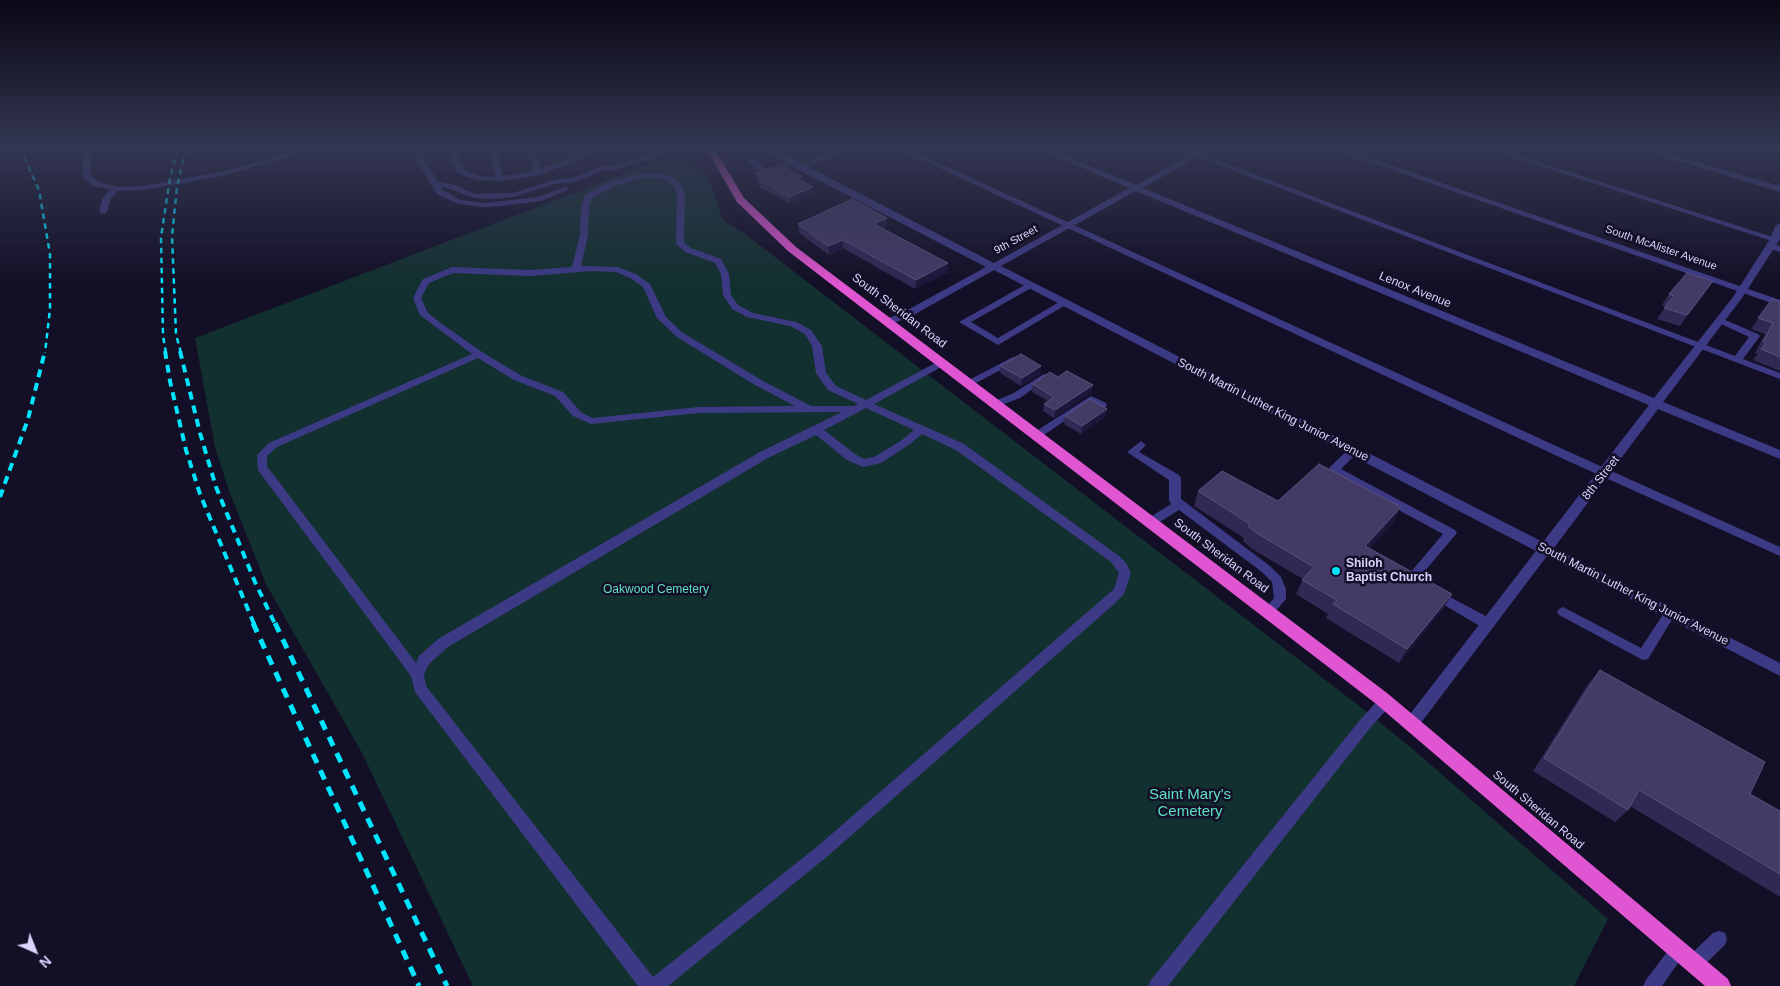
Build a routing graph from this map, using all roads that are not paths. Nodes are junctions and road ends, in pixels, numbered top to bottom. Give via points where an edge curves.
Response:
1 (111, 194) edge
2 (442, 194) edge
3 (469, 194) edge
4 (517, 194) edge
5 (537, 194) edge
6 (551, 194) edge
7 (594, 194) edge
8 (681, 194) edge
9 (737, 194) edge
10 (852, 194) edge
11 (1001, 194) edge
12 (1125, 194) edge
13 (1151, 194) edge
14 (1301, 194) edge
15 (1467, 194) edge
16 (1626, 194) edge
17 (527, 200) junction
18 (103, 212) dead end
19 (1069, 225) junction
20 (1780, 226) edge
21 (1775, 244) edge
22 (994, 267) junction
23 (576, 270) junction
24 (1030, 285) junction
25 (1743, 290) junction
26 (1064, 303) junction
27 (1780, 303) edge
28 (1720, 321) junction
29 (887, 322) junction
30 (1701, 346) junction
31 (479, 354) junction
32 (1014, 360) edge
33 (1737, 360) junction
34 (942, 363) junction
35 (1049, 373) edge
36 (1780, 376) edge
37 (968, 383) junction
38 (996, 404) junction
39 (1658, 404) junction
40 (1102, 405) edge
41 (860, 406) junction
42 (809, 409) junction
43 (921, 429) junction
44 (817, 430) junction
45 (1037, 434) junction
46 (1141, 445) dead end
47 (1354, 451) junction
48 (1780, 455) edge
49 (1605, 473) junction
50 (1180, 504) junction
51 (1151, 522) junction
52 (1545, 550) junction
53 (1780, 552) edge
54 (1269, 611) junction
55 (1563, 612) dead end
56 (1670, 614) junction
57 (1488, 624) junction
58 (1780, 670) edge
59 (417, 674) junction
60 (1385, 702) junction
61 (1412, 723) junction
62 (1719, 939) dead end
63 (1679, 950) junction
64 (1694, 963) junction
65 (650, 986) edge
66 (655, 986) edge
67 (1157, 986) edge
68 (1652, 986) edge
69 (1722, 986) edge

1 - 18 lane
2 - 17 lane via 469,204
3 - 4 lane via 489,197
5 - 17 lane
6 - 17 lane
7 - 23 lane via 588,197 584,207 584,235
8 - 41 lane via 680,244 683,248 718,260 730,302 735,307 750,315 793,324 808,332 817,346 819,365 827,382
9 - 29 highway, South Sheridan Road via 755,216 792,249
10 - 22 street, South Martin Luther King Junior Avenue
11 - 19 lane
12 - 19 street, 9th Street
13 - 39 street, Lenox Avenue
14 - 30 lane
15 - 25 street, South McAlister Avenue
16 - 21 lane
19 - 22 street, 9th Street
19 - 49 lane
20 - 21 street, 8th Street
21 - 25 street, 8th Street
22 - 24 street, South Martin Luther King Junior Avenue
22 - 29 street, 9th Street
23 - 31 lane via 530,273 464,269 442,273 426,282 417,298 425,315
23 - 42 lane via 616,270 641,280 662,318 670,326 759,383
24 - 26 street, South Martin Luther King Junior Avenue
24 - 26 lane via 964,322 998,342
25 - 27 street, South McAlister Avenue
25 - 28 street, 8th Street
26 - 47 street, South Martin Luther King Junior Avenue
28 - 30 street, 8th Street
28 - 33 lane via 1754,336
29 - 34 highway, South Sheridan Road
30 - 33 lane
30 - 39 street, 8th Street
31 - 42 lane via 526,382 559,394 577,414 591,421 699,410
31 - 59 lane via 273,445 262,454 262,467 268,477
32 - 37 lane
33 - 36 lane
34 - 37 highway, South Sheridan Road
34 - 41 lane
35 - 38 lane via 1016,396
37 - 38 highway, South Sheridan Road
38 - 45 highway, South Sheridan Road
39 - 48 street, Lenox Avenue
39 - 49 street, 8th Street
40 - 45 lane via 1091,399
41 - 42 lane
41 - 43 lane
41 - 44 lane
43 - 44 lane via 876,460 863,463
43 - 66 lane via 960,447 1115,559 1125,574 1120,591 832,843
44 - 59 lane via 764,455 444,643 424,660
45 - 51 highway, South Sheridan Road
46 - 50 lane via 1132,452 1175,478 1175,501
47 - 52 street, South Martin Luther King Junior Avenue
47 - 57 lane via 1334,470 1451,533 1410,580
49 - 52 street, 8th Street
49 - 53 lane
50 - 51 lane
50 - 54 lane via 1277,580 1280,599
51 - 54 highway, South Sheridan Road
52 - 56 street, South Martin Luther King Junior Avenue
52 - 57 street, 8th Street
54 - 60 highway, South Sheridan Road
55 - 56 lane via 1643,655
56 - 58 street, South Martin Luther King Junior Avenue
57 - 61 street, 8th Street
59 - 65 lane via 420,688
60 - 61 highway, South Sheridan Road
60 - 67 lane
61 - 63 highway, South Sheridan Road
62 - 64 lane
63 - 64 highway, South Sheridan Road
63 - 68 lane
64 - 69 highway, South Sheridan Road

